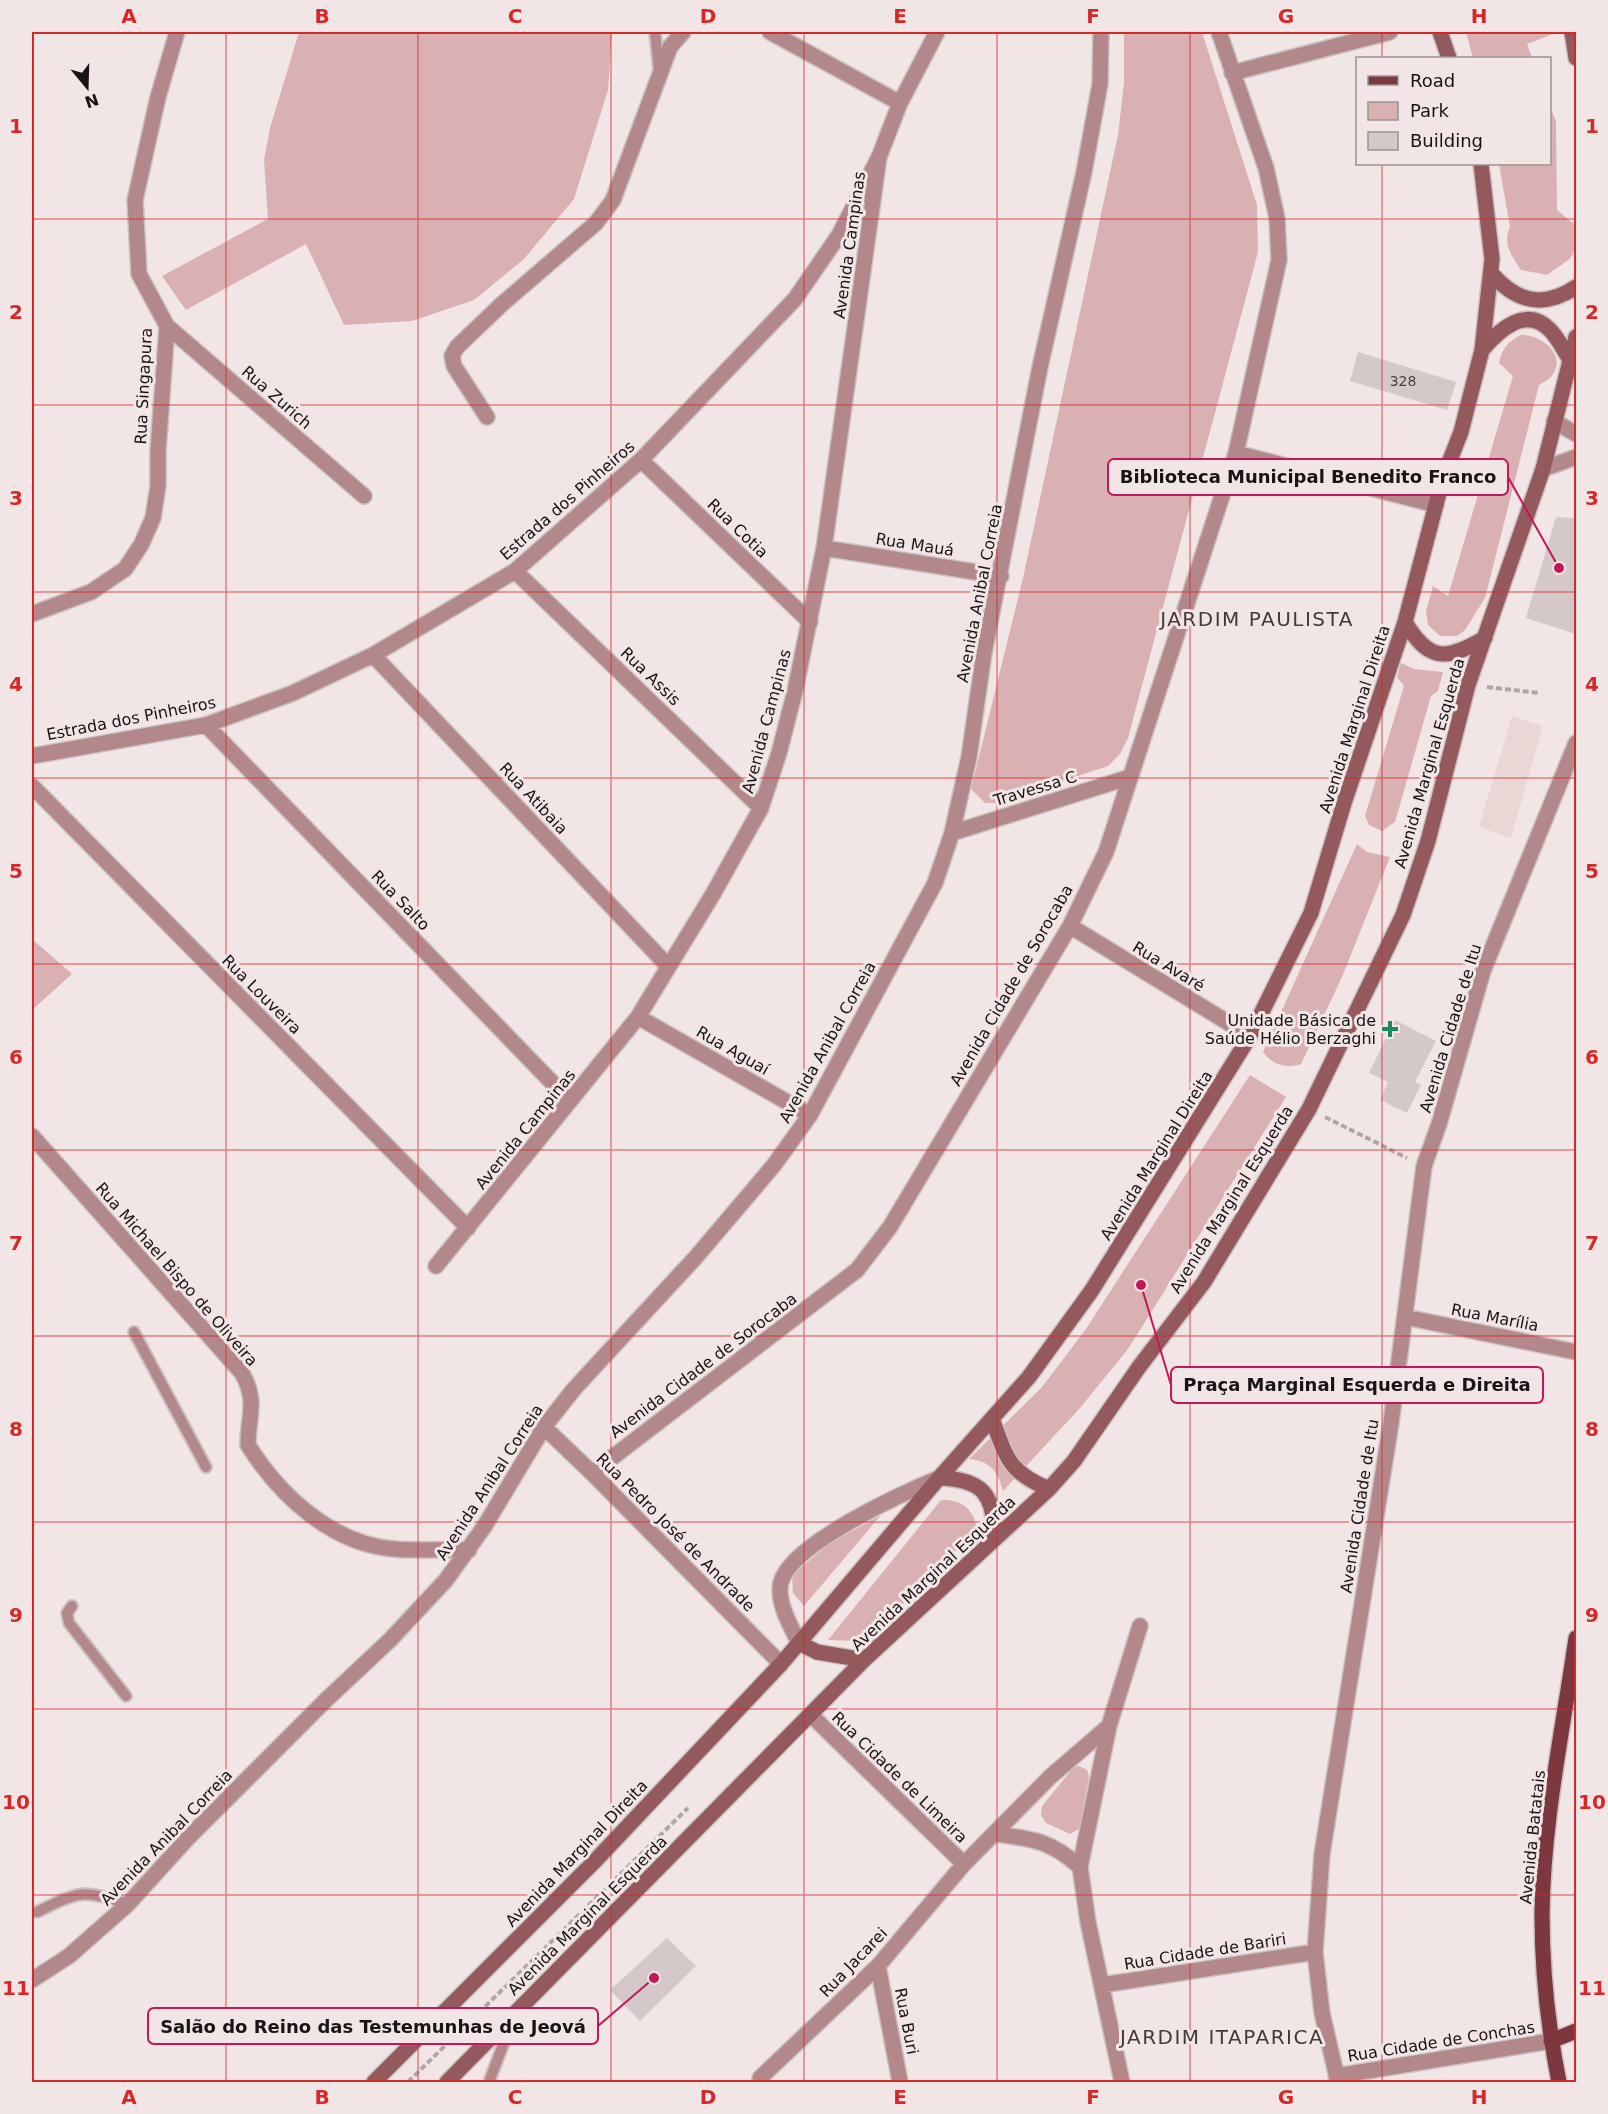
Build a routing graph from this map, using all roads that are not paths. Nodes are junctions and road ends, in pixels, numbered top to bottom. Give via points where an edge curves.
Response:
1 (177, 32) edge
2 (655, 32) edge
3 (683, 32) edge
4 (770, 32) edge
5 (938, 32) edge
6 (1101, 32) edge
7 (1219, 32) edge
8 (1390, 32) edge
9 (1440, 32) edge
10 (1572, 32) edge
11 (1449, 57) edge
12 (1576, 58) edge
13 (1232, 73) junction
14 (660, 74) junction
15 (900, 103) junction
16 (879, 157) junction
17 (1481, 165) edge
18 (1491, 273) junction
19 (1576, 287) edge
20 (167, 326) junction
21 (1576, 337) edge
22 (1482, 350) junction
23 (1569, 358) junction
24 (487, 417) dead end
25 (1554, 421) junction
26 (1576, 434) edge
27 (1236, 453) junction
28 (1576, 457) edge
29 (641, 460) junction
30 (1543, 469) junction
31 (364, 496) dead end
32 (1436, 506) junction
33 (824, 548) junction
34 (515, 571) junction
35 (1001, 576) junction
36 (32, 615) edge
37 (810, 622) junction
38 (1405, 622) junction
39 (1485, 638) junction
40 (373, 655) junction
41 (206, 725) junction
42 (1576, 743) edge
43 (32, 756) edge
44 (1130, 777) junction
45 (32, 786) edge
46 (761, 808) junction
47 (952, 833) junction
48 (1070, 927) junction
49 (668, 966) junction
50 (638, 1017) junction
51 (1250, 1036) junction
52 (570, 1101) junction
53 (810, 1115) junction
54 (32, 1136) edge
55 (468, 1228) junction
56 (436, 1266) dead end
57 (1406, 1317) junction
58 (134, 1332) dead end
59 (1576, 1352) edge
60 (992, 1419) junction
61 (544, 1427) junction
62 (206, 1467) dead end
63 (592, 1473) junction
64 (939, 1478) junction
65 (1049, 1489) junction
66 (994, 1538) junction
67 (469, 1550) junction
68 (72, 1606) dead end
69 (1140, 1626) dead end
70 (1576, 1638) edge
71 (799, 1643) junction
72 (864, 1660) junction
73 (781, 1664) junction
74 (126, 1696) dead end
75 (811, 1715) junction
76 (1109, 1726) junction
77 (996, 1834) junction
78 (964, 1864) junction
79 (1080, 1867) junction
80 (128, 1904) junction
81 (38, 1912) dead end
82 (1315, 1952) junction
83 (878, 1966) junction
84 (32, 1980) edge
85 (1101, 1985) junction
86 (516, 2013) junction
87 (1576, 2031) edge
88 (1551, 2042) junction
89 (760, 2078) dead end
90 (1337, 2079) edge
91 (374, 2082) edge
92 (447, 2082) edge
93 (489, 2082) edge
94 (900, 2082) edge
95 (1122, 2082) edge
96 (1559, 2082) edge

1 - 20 street, Rua Singapura via 135,200 139,274
2 - 14 lane
3 - 14 street via 670,47
4 - 15 street
5 - 15 street, Estrada dos Pinheiros
6 - 35 street, Avenida Anibal Correia via 1100,84 1084,172 1040,367
7 - 13 street, Avenida Cidade de Sorocaba
8 - 13 street
9 - 11 main road
10 - 12 main road
13 - 27 street, Avenida Cidade de Sorocaba via 1266,168 1277,219 1279,260
14 - 24 street via 613,200 596,223 457,346 452,356 454,366
15 - 16 street, Estrada dos Pinheiros
16 - 29 street, Estrada dos Pinheiros via 839,235 795,299
16 - 33 street, Avenida Campinas
17 - 18 main road, Avenida Marginal Direita
18 - 19 main road via 1504,288 1524,299 1545,300 1565,295
18 - 22 main road, Avenida Marginal Direita
20 - 31 street, Rua Zurich
20 - 36 street, Rua Singapura via 158,486 153,518 141,545 125,569 108,582
21 - 23 main road, Avenida Marginal Esquerda
22 - 23 main road via 1514,321 1536,321 1550,329
22 - 32 main road, Avenida Marginal Direita via 1461,432
23 - 25 main road, Avenida Marginal Esquerda
25 - 26 street
25 - 30 main road, Avenida Marginal Esquerda
27 - 32 street
27 - 44 street, Avenida Cidade de Sorocaba
28 - 30 street
29 - 34 street, Estrada dos Pinheiros
29 - 37 street, Rua Cotia
30 - 39 main road, Avenida Marginal Esquerda
32 - 38 main road, Avenida Marginal Direita
33 - 35 street, Rua Mauá
33 - 37 street, Avenida Campinas
34 - 40 street, Estrada dos Pinheiros
34 - 46 street, Rua Assis
35 - 47 street, Avenida Anibal Correia
37 - 46 street, Avenida Campinas via 779,753
38 - 39 main road via 1418,644 1446,655 1463,651
38 - 51 main road, Avenida Marginal Direita via 1311,913
39 - 65 main road, Avenida Marginal Esquerda via 1468,685 1428,840 1404,915 1309,1109 1204,1282 1074,1461
40 - 41 street, Estrada dos Pinheiros via 293,693
40 - 49 street, Rua Atibaia
41 - 43 street, Estrada dos Pinheiros
41 - 52 street, Rua Salto
42 - 57 street, Avenida Cidade de Itu via 1483,971 1424,1166
44 - 47 street, Travessa C
44 - 48 street, Avenida Cidade de Sorocaba via 1106,852
45 - 55 street, Rua Louveira
46 - 49 street, Avenida Campinas
47 - 53 street, Avenida Anibal Correia via 935,883
48 - 51 street, Rua Avaré
48 - 63 street, Avenida Cidade de Sorocaba via 890,1227 857,1270
49 - 50 street, Avenida Campinas
50 - 52 street, Avenida Campinas
50 - 53 street, Rua Aguaí
51 - 60 main road, Avenida Marginal Direita via 1069,1325
52 - 55 street, Avenida Campinas
53 - 61 street, Avenida Anibal Correia via 696,1257
54 - 67 street, Rua Michael Bispo de Oliveira via 242,1373 253,1402 248,1445 312,1518 369,1545
55 - 56 street, Avenida Campinas
57 - 59 street, Rua Marília
57 - 82 street, Avenida Cidade de Itu via 1322,1854
58 - 62 lane
60 - 64 main road, Avenida Marginal Direita
60 - 65 main road via 1014,1470 1024,1479
61 - 63 street, Rua Pedro José de Andrade
61 - 67 street, Avenida Anibal Correia
63 - 73 street, Rua Pedro José de Andrade
64 - 66 main road via 960,1478 984,1492 994,1514
64 - 71 main road, Avenida Marginal Direita
64 - 71 street, Avenida Marginal Direita via 895,1496 839,1529 814,1545 787,1571 780,1592
65 - 66 main road, Avenida Marginal Esquerda
66 - 72 main road, Avenida Marginal Esquerda
67 - 80 street, Avenida Anibal Correia via 390,1640 187,1839
68 - 74 lane via 67,1613 69,1623
69 - 76 street
70 - 88 main road, Avenida Batatais via 1548,1828 1542,1912
71 - 72 main road via 817,1652
71 - 73 main road, Avenida Marginal Direita
72 - 75 main road, Avenida Marginal Esquerda
73 - 91 main road, Avenida Marginal Direita via 594,1862
75 - 78 street, Rua Cidade de Limeira
75 - 86 main road, Avenida Marginal Esquerda
76 - 77 street, Rua Jacarei via 1050,1777
76 - 79 street
77 - 78 street, Rua Jacarei
77 - 79 street via 1038,1839 1060,1849
78 - 83 street, Rua Jacarei
79 - 85 street
80 - 81 lane via 90,1893 75,1894
80 - 84 street, Avenida Anibal Correia via 69,1956
82 - 85 street, Rua Cidade de Bariri
82 - 90 street, Avenida Cidade de Itu via 1322,2013
83 - 89 street, Rua Jacarei
83 - 94 street, Rua Buri
85 - 95 street
86 - 92 main road, Avenida Marginal Esquerda
86 - 93 lane
87 - 88 main road
88 - 90 street, Rua Cidade de Conchas
88 - 96 main road, Avenida Batatais

